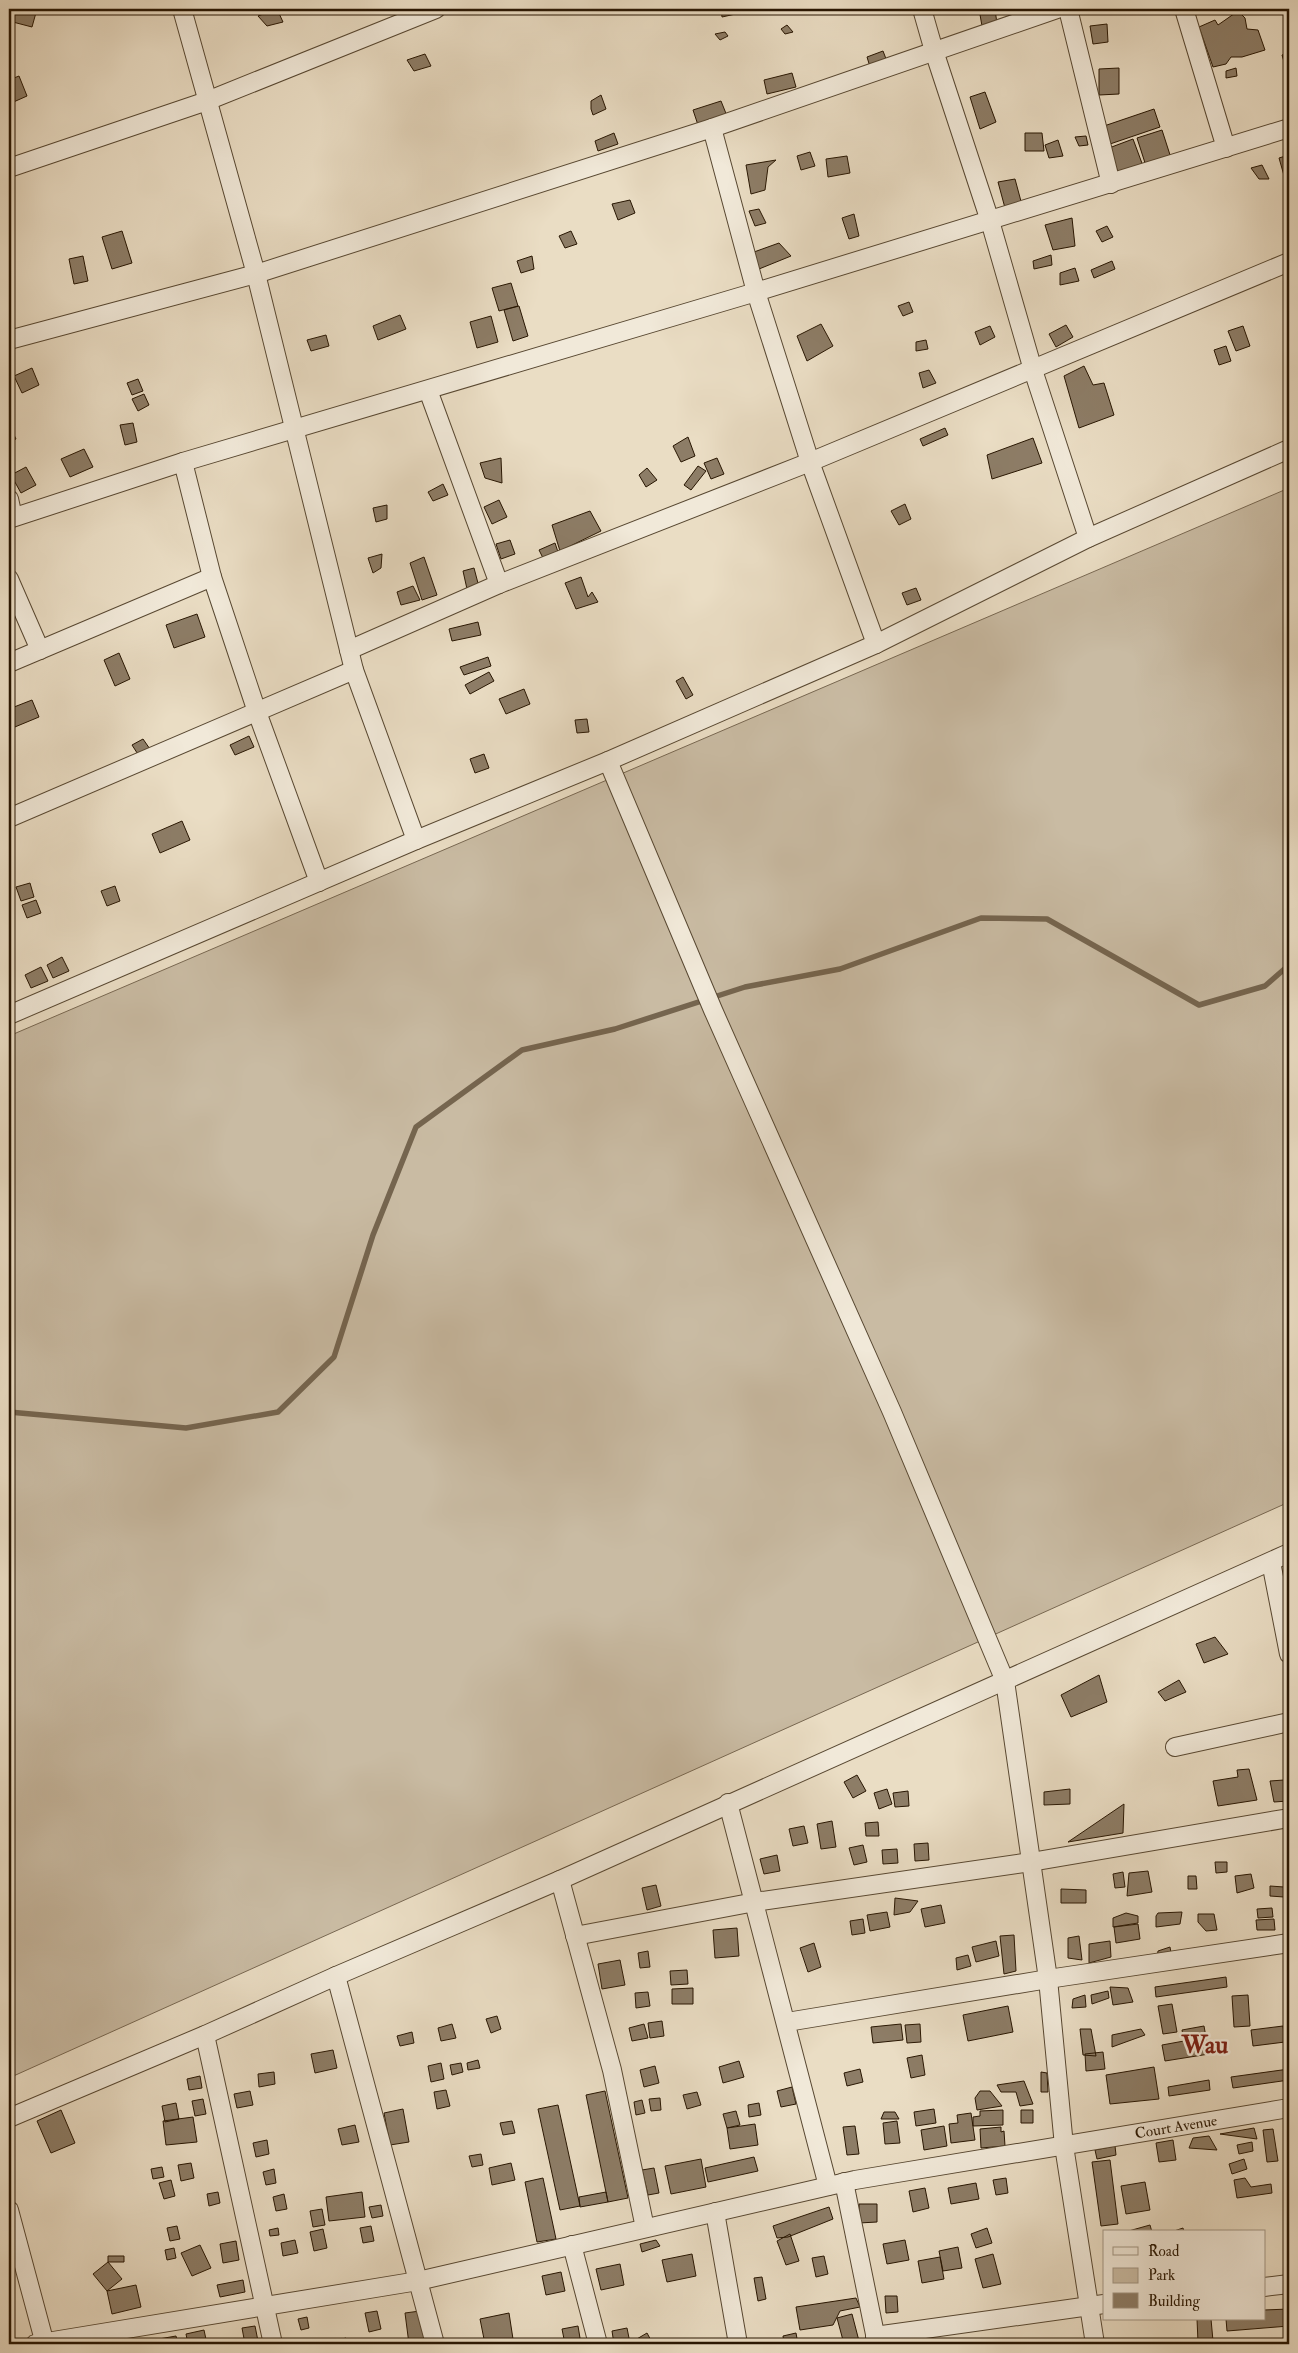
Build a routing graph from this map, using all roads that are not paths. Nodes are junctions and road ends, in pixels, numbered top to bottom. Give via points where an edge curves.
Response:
1 (182, 9) edge
2 (436, 9) edge
3 (922, 9) edge
4 (1057, 9) edge
5 (1068, 9) edge
6 (1184, 9) edge
7 (934, 51) junction
8 (207, 101) junction
9 (712, 128) junction
10 (1289, 128) edge
11 (1226, 148) junction
12 (9, 168) edge
13 (1111, 184) junction
14 (990, 221) junction
15 (1289, 262) edge
16 (256, 274) junction
17 (756, 292) junction
18 (9, 340) edge
19 (1033, 370) junction
20 (428, 390) junction
21 (293, 431) junction
22 (1289, 449) edge
23 (183, 462) junction
24 (810, 462) junction
25 (9, 499) edge
26 (11, 518) edge
27 (1088, 538) junction
28 (212, 577) junction
29 (9, 580) edge
30 (499, 584) junction
31 (876, 644) junction
32 (40, 650) junction
33 (349, 650) junction
34 (9, 664) edge
35 (354, 670) junction
36 (257, 712) junction
37 (608, 761) junction
38 (9, 818) edge
39 (416, 840) junction
40 (319, 882) junction
41 (9, 1015) edge
42 (1289, 1553) edge
43 (1271, 1562) junction
44 (1289, 1654) edge
45 (1005, 1681) junction
46 (1289, 1722) edge
47 (1175, 1747) dead end
48 (728, 1804) junction
49 (1289, 1818) edge
50 (1031, 1862) junction
51 (560, 1880) junction
52 (755, 1902) junction
53 (575, 1936) junction
54 (1289, 1943) edge
55 (336, 1976) junction
56 (1048, 1979) junction
57 (786, 2022) junction
58 (205, 2035) junction
59 (1289, 2108) edge
60 (9, 2118) edge
61 (1064, 2146) junction
62 (836, 2184) junction
63 (9, 2210) edge
64 (715, 2212) junction
65 (645, 2228) junction
66 (572, 2245) junction
67 (418, 2280) junction
68 (1289, 2284) edge
69 (1266, 2287) edge
70 (1097, 2305) edge
71 (264, 2308) junction
72 (876, 2340) edge
73 (41, 2344) edge
74 (273, 2344) edge
75 (434, 2344) edge
76 (598, 2344) edge
77 (738, 2344) edge
78 (1095, 2344) edge

1 - 8 street
2 - 8 street
3 - 7 street
4 - 7 street
5 - 13 street
6 - 11 street
7 - 9 street
7 - 14 street
8 - 12 street
8 - 16 street
9 - 16 street
9 - 17 street
10 - 11 street
11 - 13 street
13 - 14 street
14 - 17 street
14 - 19 street
15 - 19 street
16 - 18 street
16 - 21 street
17 - 20 street
17 - 24 street
19 - 24 street
19 - 27 street
20 - 21 street
20 - 30 street
21 - 23 street
21 - 33 street
22 - 27 street
23 - 26 street
23 - 28 street
24 - 30 street
24 - 31 street
25 - 26 street
27 - 31 street
28 - 32 street
28 - 36 street
29 - 32 street
30 - 33 street
31 - 37 street
32 - 34 street
33 - 35 street
35 - 36 street
35 - 39 street
36 - 38 street
36 - 40 street
37 - 39 street
37 - 45 street via 713,1010 892,1412
39 - 40 street
40 - 41 street
42 - 43 street
43 - 44 street
43 - 45 street
45 - 48 street
45 - 50 street
46 - 47 street
48 - 51 street
48 - 52 street
49 - 50 street
50 - 52 street
50 - 56 street
51 - 53 street
51 - 55 street
52 - 53 street
52 - 57 street
53 - 65 street via 612,2070
54 - 56 street
55 - 58 street
55 - 67 street
56 - 57 street
56 - 61 street
57 - 62 street
58 - 60 street
58 - 71 street
59 - 61 street, Court Avenue
61 - 62 street, Court Avenue
61 - 70 street
62 - 64 street, Court Avenue
62 - 72 street
63 - 73 street
64 - 65 street, Court Avenue
64 - 77 street
65 - 66 street, Court Avenue
66 - 67 street, Court Avenue
66 - 76 street
67 - 71 street, Court Avenue
67 - 75 street
68 - 69 street
70 - 72 street
70 - 78 street
71 - 73 street, Court Avenue
71 - 74 street

